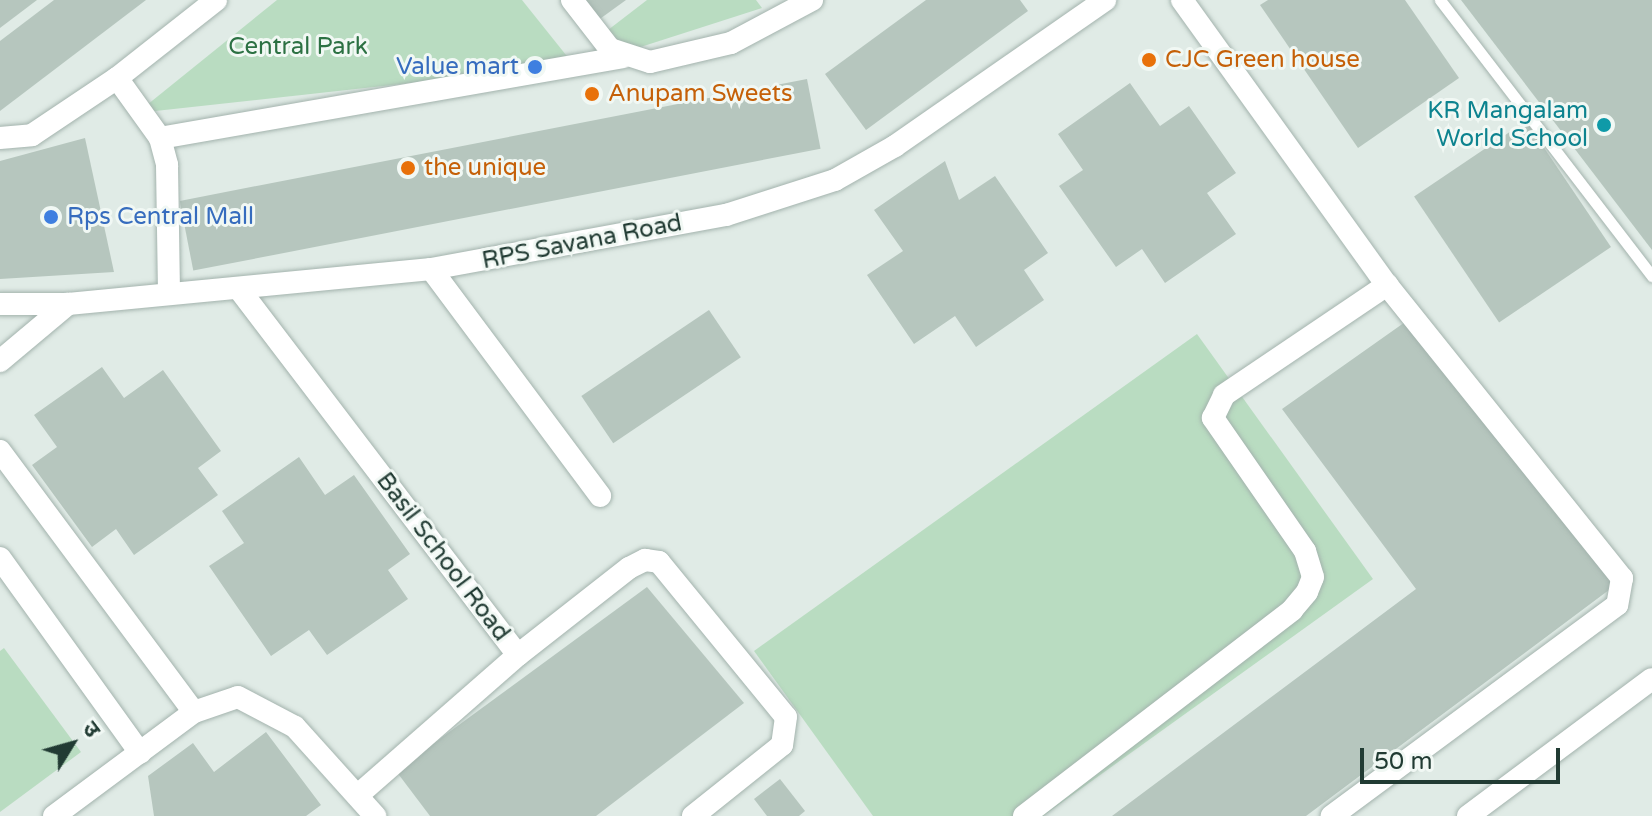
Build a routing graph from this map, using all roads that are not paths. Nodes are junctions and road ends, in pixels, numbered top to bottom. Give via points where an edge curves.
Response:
1 (216, 0) edge
2 (572, 0) edge
3 (812, 0) edge
4 (1105, 0) edge
5 (1182, 0) edge
6 (1440, 0) edge
7 (1078, 7) edge
8 (622, 57) junction
9 (117, 78) junction
10 (160, 138) junction
11 (3, 143) edge
12 (431, 269) junction
13 (1652, 276) edge
14 (1387, 285) junction
15 (239, 289) junction
16 (169, 294) junction
17 (0, 304) edge
18 (68, 304) junction
19 (0, 361) edge
20 (0, 451) edge
21 (600, 496) dead end
22 (0, 558) edge
23 (518, 655) junction
24 (1652, 679) edge
25 (194, 712) junction
26 (140, 753) junction
27 (358, 795) junction
28 (54, 816) edge
29 (375, 816) edge
30 (693, 816) edge
31 (1024, 816) edge
32 (1332, 816) edge
33 (1468, 816) edge

1 - 9 street
2 - 8 street via 595,33
3 - 8 street via 778,22 694,55 650,62
4 - 7 street, RPS Savana Road
5 - 14 street
6 - 13 lane
7 - 12 street, RPS Savana Road via 943,115 835,180 726,215
8 - 10 street
9 - 10 street
9 - 11 street via 32,135
10 - 16 street via 167,165
12 - 15 street, RPS Savana Road
12 - 21 street
14 - 31 street via 1224,395 1213,418 1305,551 1313,577 1307,592 1292,610
14 - 32 street via 1614,565 1623,591 1617,605
15 - 16 street, RPS Savana Road
15 - 23 street, Basil School Road
16 - 18 street, RPS Savana Road
17 - 18 street, RPS Savana Road
18 - 19 street
20 - 25 street
22 - 26 street
23 - 27 street, Basil School Road
23 - 30 street via 629,568 645,560 659,562 786,717 782,745
24 - 33 street
25 - 26 street
25 - 27 street via 225,698 249,698 295,727
26 - 28 street
27 - 29 street

